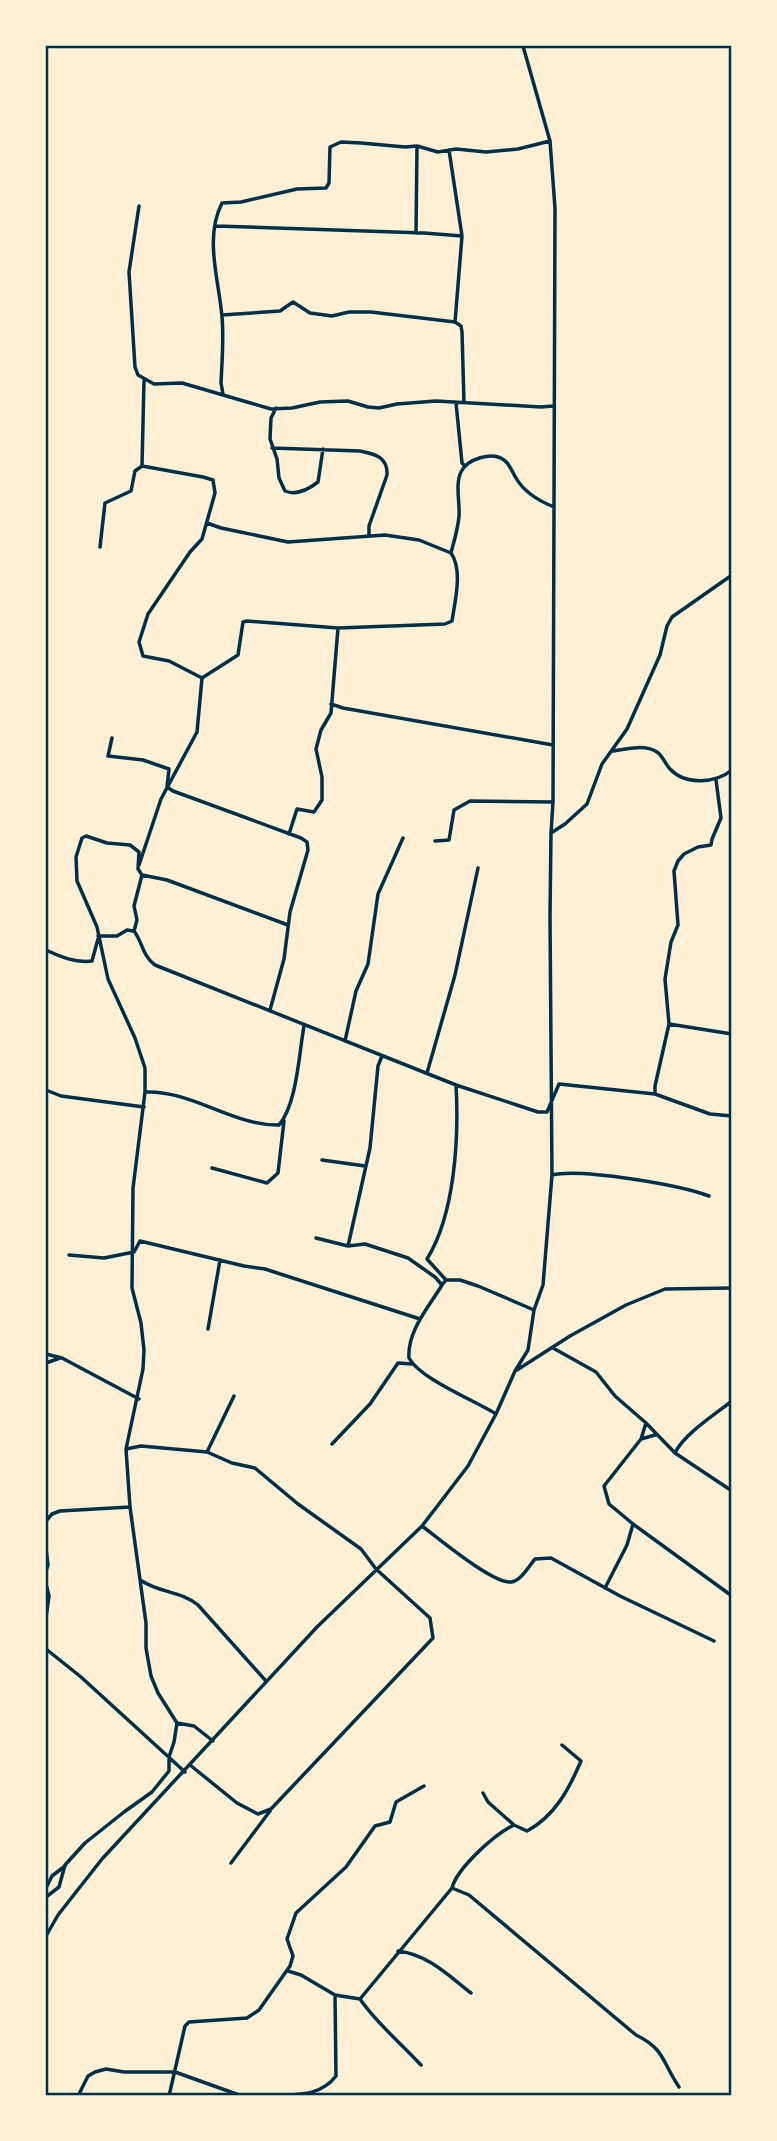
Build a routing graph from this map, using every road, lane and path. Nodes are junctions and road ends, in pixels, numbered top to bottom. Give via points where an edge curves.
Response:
1 (523, 46) edge
2 (550, 141) junction
3 (416, 146) junction
4 (449, 150) junction
5 (139, 206) dead end
6 (216, 226) junction
7 (416, 233) junction
8 (462, 236) junction
9 (222, 315) junction
10 (455, 322) junction
11 (144, 380) junction
12 (223, 394) junction
13 (457, 402) junction
14 (464, 403) junction
15 (553, 406) junction
16 (276, 408) junction
17 (272, 448) junction
18 (323, 449) junction
19 (142, 466) junction
20 (465, 467) junction
21 (554, 508) junction
22 (206, 523) junction
23 (369, 535) junction
24 (100, 547) dead end
25 (451, 553) junction
26 (732, 575) edge
27 (338, 628) junction
28 (202, 678) junction
29 (331, 704) junction
30 (111, 738) dead end
31 (553, 745) junction
32 (611, 751) junction
33 (732, 770) edge
34 (716, 780) junction
35 (167, 786) junction
36 (554, 802) junction
37 (551, 833) junction
38 (289, 834) junction
39 (403, 838) dead end
40 (435, 841) dead end
41 (478, 868) dead end
42 (138, 869) junction
43 (142, 874) junction
44 (288, 925) junction
45 (134, 931) junction
46 (98, 936) junction
47 (46, 950) edge
48 (271, 1010) junction
49 (669, 1024) junction
50 (304, 1025) junction
51 (732, 1034) edge
52 (345, 1041) junction
53 (382, 1056) junction
54 (428, 1073) junction
55 (456, 1085) junction
56 (46, 1090) edge
57 (145, 1092) junction
58 (655, 1094) junction
59 (551, 1106) junction
60 (144, 1107) junction
61 (732, 1116) edge
62 (285, 1118) junction
63 (321, 1160) dead end
64 (365, 1166) junction
65 (212, 1168) dead end
66 (552, 1175) junction
67 (709, 1196) dead end
68 (316, 1238) dead end
69 (348, 1246) junction
70 (134, 1252) junction
71 (69, 1255) dead end
72 (220, 1260) junction
73 (446, 1280) junction
74 (442, 1285) junction
75 (732, 1288) edge
76 (534, 1310) junction
77 (420, 1320) junction
78 (208, 1329) dead end
79 (553, 1348) junction
80 (408, 1350) junction
81 (46, 1354) edge
82 (62, 1358) junction
83 (46, 1363) edge
84 (398, 1363) junction
85 (412, 1364) junction
86 (516, 1371) junction
87 (234, 1396) dead end
88 (139, 1399) junction
89 (732, 1401) edge
90 (496, 1414) junction
91 (646, 1423) junction
92 (655, 1435) junction
93 (641, 1439) junction
94 (332, 1444) dead end
95 (126, 1449) junction
96 (207, 1451) junction
97 (674, 1453) junction
98 (732, 1491) edge
99 (130, 1507) junction
100 (46, 1521) edge
101 (633, 1524) junction
102 (422, 1526) junction
103 (46, 1549) edge
104 (376, 1569) junction
105 (46, 1571) edge
106 (142, 1581) junction
107 (46, 1584) edge
108 (605, 1588) junction
109 (732, 1596) edge
110 (46, 1618) edge
111 (714, 1641) dead end
112 (46, 1651) edge
113 (267, 1681) junction
114 (177, 1723) junction
115 (213, 1741) junction
116 (562, 1745) dead end
117 (169, 1757) junction
118 (190, 1765) junction
119 (185, 1772) junction
120 (424, 1786) dead end
121 (152, 1793) junction
122 (483, 1793) dead end
123 (156, 1802) junction
124 (271, 1809) junction
125 (514, 1825) junction
126 (231, 1863) dead end
127 (65, 1865) junction
128 (46, 1888) edge
129 (453, 1888) junction
130 (46, 1896) edge
131 (46, 1936) edge
132 (406, 1942) junction
133 (398, 1951) junction
134 (410, 1953) junction
135 (288, 1972) junction
136 (471, 1993) dead end
137 (335, 1995) junction
138 (360, 1999) junction
139 (421, 2065) dead end
140 (174, 2072) junction
141 (679, 2087) dead end
142 (78, 2095) edge
143 (169, 2095) edge
144 (242, 2095) edge
145 (272, 2095) edge

1 - 2 street
2 - 4 street via 486,152
2 - 15 street via 555,208
3 - 4 street
3 - 6 street via 334,144 326,188 225,201
3 - 7 street
4 - 8 street
5 - 11 street via 129,272 135,367
6 - 7 street
6 - 9 street via 214,262
7 - 8 street
8 - 10 street
9 - 10 street via 280,311 293,302 310,313 332,316 371,312
9 - 12 street
10 - 14 street via 462,331
11 - 12 street via 182,383
11 - 19 street
12 - 16 street
13 - 14 street
13 - 16 street via 379,408 348,401
13 - 20 street
14 - 15 street
15 - 21 street
16 - 17 street via 270,426
17 - 18 street
17 - 18 street via 282,488 290,494 318,482
18 - 23 street via 372,453 387,467
19 - 22 street via 213,480 215,493
19 - 24 street via 135,471 131,491 105,503
20 - 21 street via 488,456 498,457 534,497
20 - 25 street via 460,474 459,517
21 - 31 street
22 - 23 street via 288,542
22 - 28 street via 202,540 148,614 139,642 143,656 170,661
23 - 25 street via 419,540
25 - 27 street via 456,587 452,621
26 - 32 street via 672,617 627,729
27 - 28 street via 243,622 239,655
27 - 29 street
28 - 35 street via 197,732
29 - 31 street
29 - 38 street via 316,749 322,800 314,812 297,809
30 - 35 street via 108,756 169,768
31 - 36 street
32 - 34 street via 647,748 683,776
32 - 37 street via 587,804
33 - 34 street
34 - 49 street via 721,818 711,845 684,854 674,871 678,925 665,979
35 - 38 street
35 - 42 street
36 - 37 street
36 - 40 street via 470,801 454,810 449,840
37 - 59 street
38 - 44 street via 307,842 308,850
39 - 52 street via 379,894 368,964 356,991
41 - 54 street
42 - 43 street
42 - 46 street via 135,847 86,836 79,842 77,881
43 - 44 street
43 - 45 street
44 - 48 street
45 - 46 street
45 - 48 street via 143,953 155,965
46 - 47 street via 92,961 63,958
46 - 57 street via 108,979 145,1068
48 - 50 street
49 - 51 street
49 - 58 street
50 - 52 street
50 - 62 street
52 - 53 street
53 - 54 street
53 - 64 street
54 - 55 street
55 - 59 street via 538,1112 547,1112
55 - 73 street via 456,1156 437,1243 426,1259
56 - 60 street
57 - 60 street
57 - 62 street via 162,1091 266,1125 279,1125
58 - 59 street via 559,1084
58 - 61 street via 710,1114
59 - 66 street
60 - 70 street via 133,1188
62 - 65 street via 278,1173 267,1183
63 - 64 street
64 - 69 street
66 - 67 street via 589,1173
66 - 76 street via 543,1286
68 - 69 street
69 - 74 street via 365,1244 408,1258
70 - 71 street via 104,1258
70 - 72 street via 140,1241
70 - 88 street via 132,1288 144,1350
72 - 77 street via 265,1269
72 - 78 street
73 - 74 street
73 - 76 street via 478,1286
74 - 77 street
75 - 79 street via 665,1289 626,1305
76 - 86 street via 528,1350
77 - 80 street
79 - 86 street
79 - 91 street via 596,1372
80 - 84 street
80 - 85 street
81 - 82 street
82 - 83 street
82 - 88 street
84 - 85 street
84 - 94 street via 370,1404
85 - 90 street
86 - 90 street
87 - 96 street
88 - 95 street
89 - 97 street
90 - 102 street via 468,1466
91 - 92 street
91 - 93 street
92 - 93 street
92 - 97 street
93 - 101 street via 604,1486 608,1504
95 - 96 street
95 - 99 street
96 - 104 street via 255,1468 360,1549
97 - 98 street
99 - 100 street via 60,1511
99 - 106 street
101 - 108 street
101 - 109 street
102 - 104 street
102 - 108 street via 475,1566 504,1581 518,1580 534,1559 551,1558
103 - 105 street
104 - 113 street
104 - 124 street via 430,1618 433,1638
106 - 113 street via 156,1590 188,1596
106 - 114 street via 151,1676
107 - 110 street
108 - 111 street
112 - 117 street
113 - 115 street
114 - 115 street via 194,1726
114 - 117 street
115 - 118 street
116 - 125 street via 581,1761 566,1795 538,1825 527,1831
117 - 119 street
117 - 121 street via 169,1771
118 - 119 street
118 - 124 street via 258,1814
119 - 123 street
120 - 135 street via 396,1802 390,1822 375,1826 346,1867 296,1913 287,1939 293,1956
121 - 123 street
121 - 127 street via 85,1843
122 - 125 street
123 - 131 street via 102,1858
124 - 126 street
125 - 129 street via 501,1831 467,1864 454,1879
127 - 128 street
127 - 130 street via 59,1887
129 - 132 street
129 - 141 street via 469,1895 636,2035 653,2043
132 - 133 street
132 - 134 street
133 - 134 street
133 - 138 street
134 - 136 street via 438,1966
135 - 137 street
135 - 140 street via 253,2016 185,2026
137 - 138 street
137 - 145 street via 335,2076 323,2089
138 - 139 street via 373,2019
140 - 142 street via 95,2071
140 - 143 street
140 - 144 street

